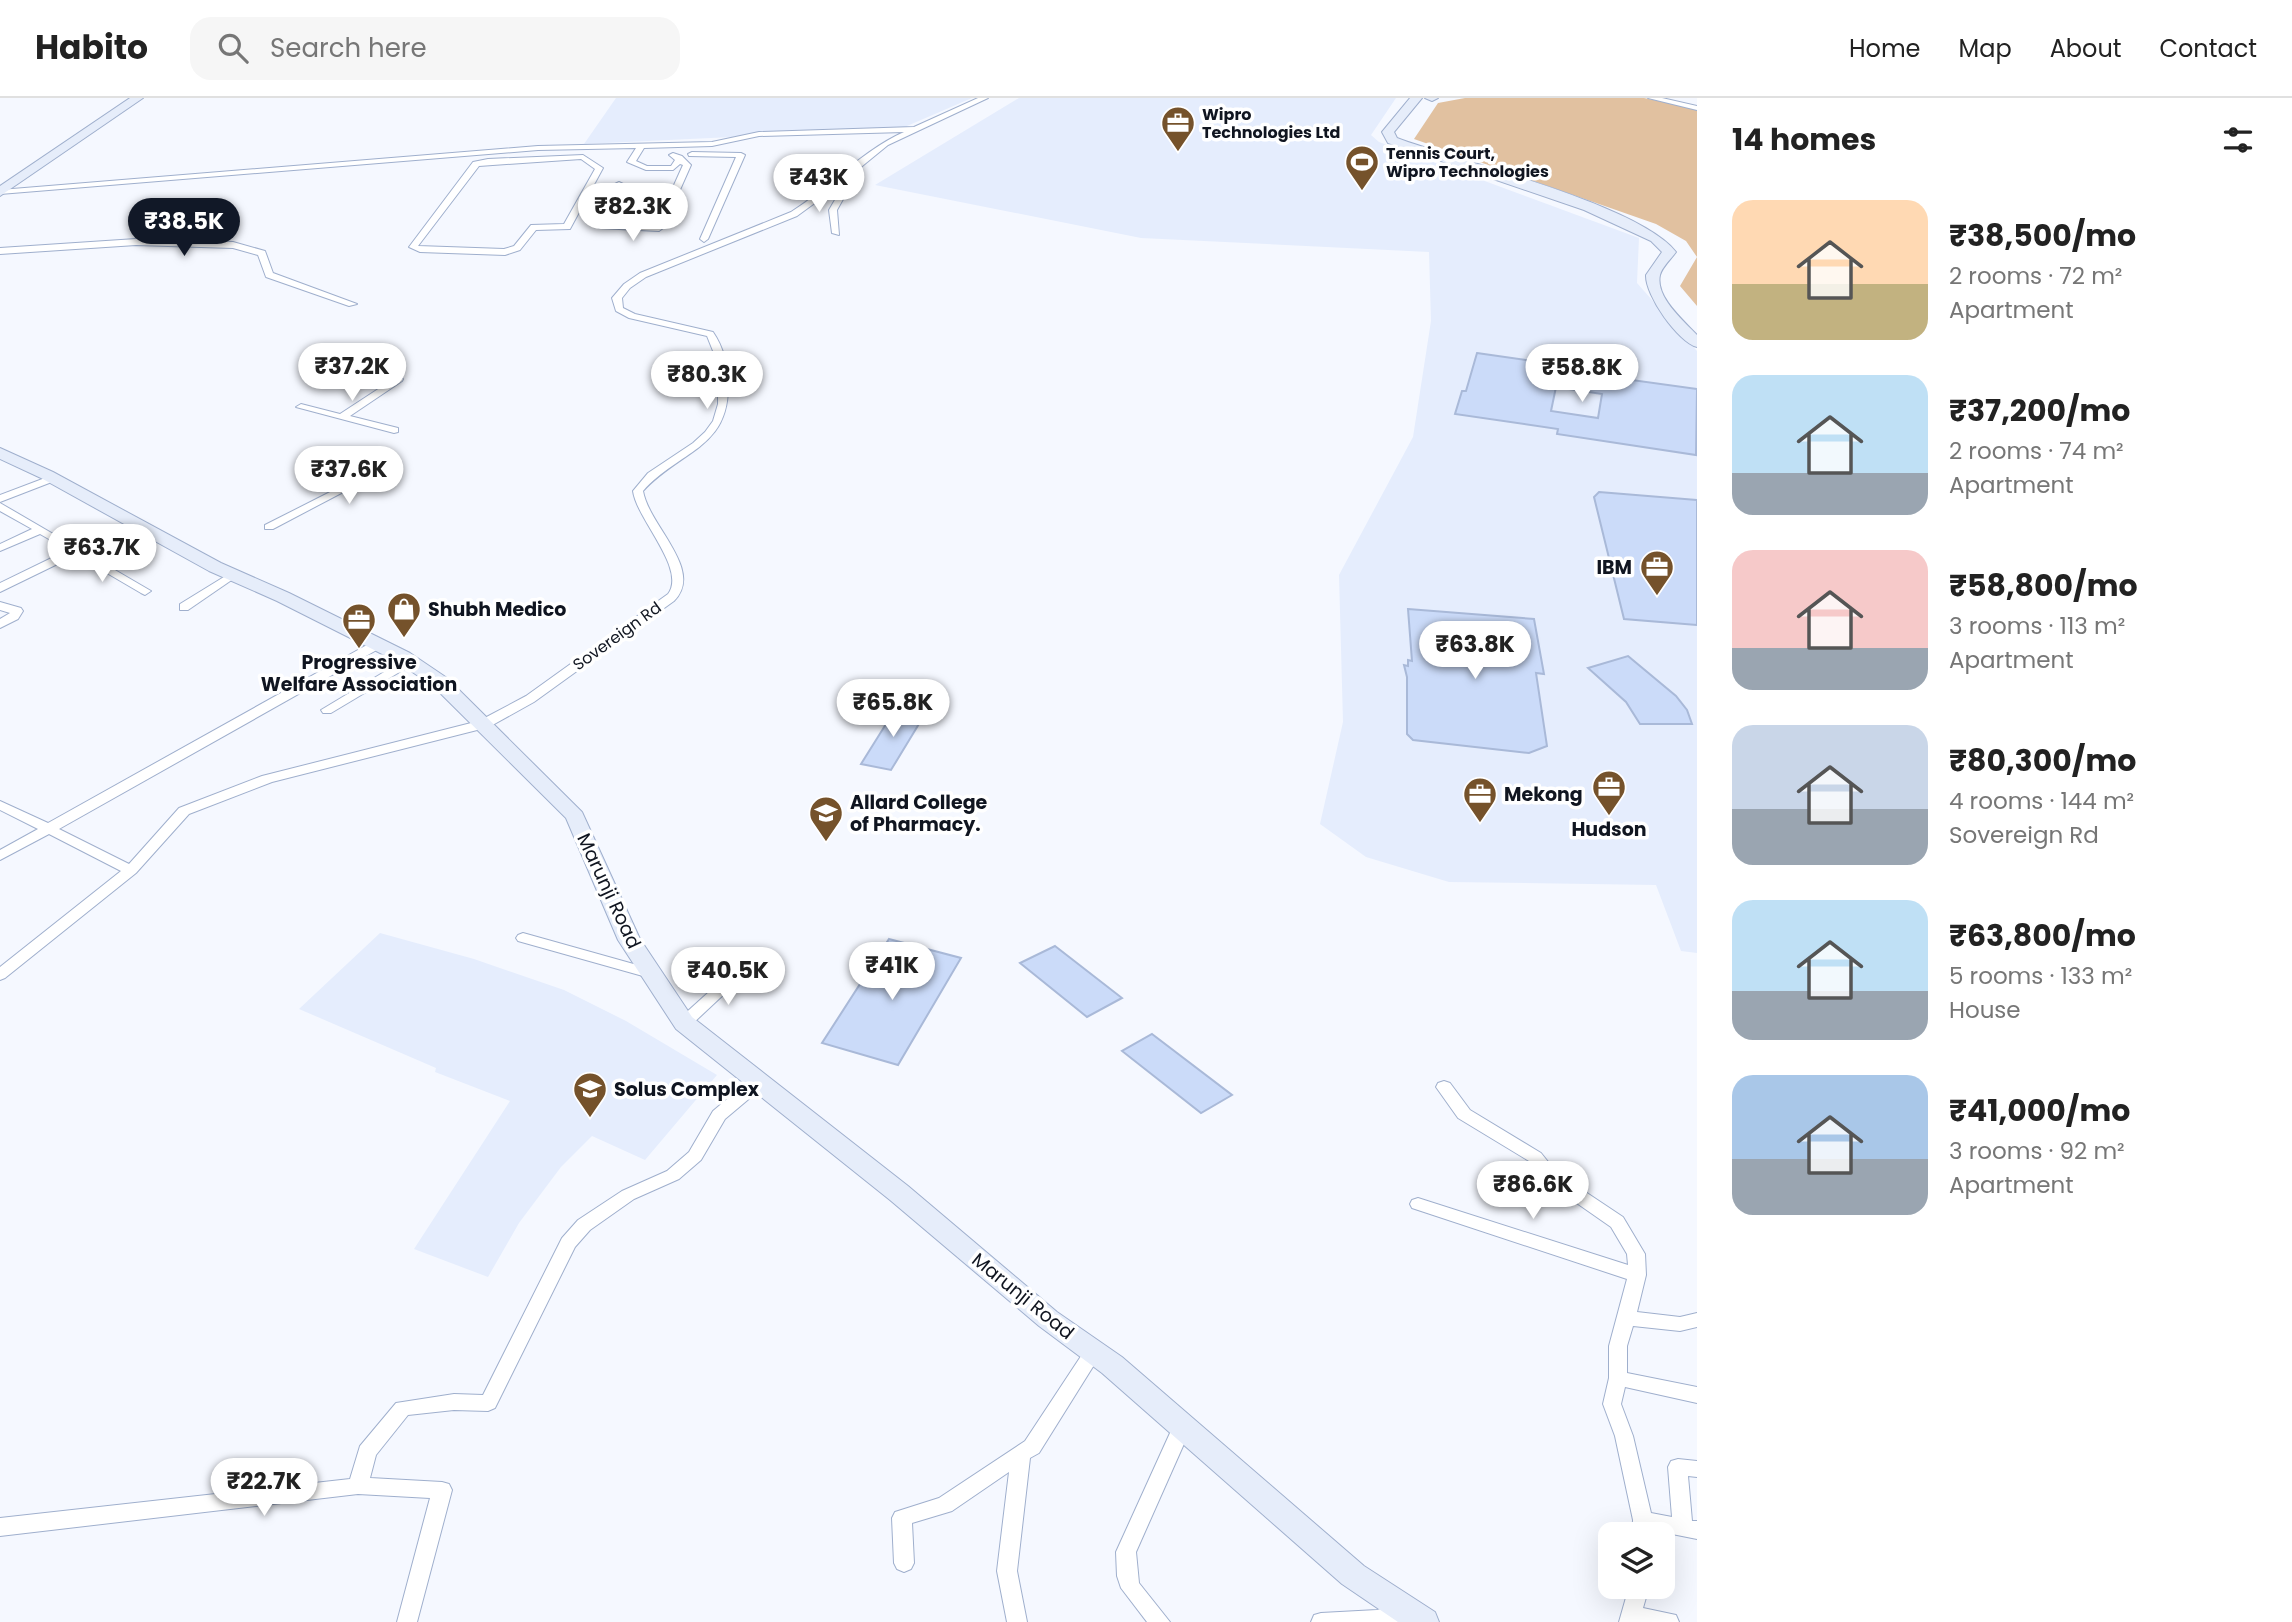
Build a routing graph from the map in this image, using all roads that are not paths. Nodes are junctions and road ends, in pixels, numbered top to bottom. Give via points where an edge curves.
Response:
1 (137, 98) edge
2 (984, 98) edge
3 (1426, 98) edge
4 (1652, 98) edge
5 (1697, 108) edge
6 (913, 129) junction
7 (663, 145) junction
8 (584, 146) junction
9 (641, 146) junction
10 (569, 152) junction
11 (676, 156) junction
12 (583, 157) junction
13 (619, 184) dead end
14 (834, 185) junction
15 (0, 192) edge
16 (836, 233) dead end
17 (704, 239) dead end
18 (0, 251) edge
19 (352, 304) dead end
20 (1688, 325) edge
21 (1697, 343) edge
22 (398, 379) dead end
23 (301, 407) dead end
24 (341, 417) junction
25 (394, 430) dead end
26 (0, 453) edge
27 (309, 468) dead end
28 (53, 478) junction
29 (1, 506) edge
30 (269, 527) dead end
31 (40, 530) junction
32 (0, 548) edge
33 (76, 550) junction
34 (232, 575) junction
35 (0, 588) edge
36 (145, 591) dead end
37 (0, 606) edge
38 (184, 607) dead end
39 (0, 624) edge
40 (378, 644) junction
41 (409, 661) junction
42 (327, 710) dead end
43 (484, 724) junction
44 (0, 805) edge
45 (49, 831) junction
46 (0, 856) edge
47 (131, 870) junction
48 (523, 938) dead end
49 (747, 965) dead end
50 (650, 973) junction
51 (0, 975) edge
52 (684, 1023) junction
53 (757, 1083) junction
54 (1444, 1087) dead end
55 (1418, 1204) dead end
56 (1637, 1275) junction
57 (1627, 1318) junction
58 (1697, 1322) edge
59 (1093, 1352) junction
60 (1618, 1378) junction
61 (1697, 1395) edge
62 (1182, 1428) junction
63 (1021, 1454) junction
64 (1697, 1469) edge
65 (358, 1486) junction
66 (1642, 1522) edge
67 (0, 1527) edge
68 (1690, 1529) edge
69 (904, 1563) dead end
70 (1636, 1599) edge
71 (1415, 1617) edge
72 (1630, 1619) edge
73 (407, 1622) edge
74 (1017, 1622) edge
75 (1160, 1622) edge
76 (1321, 1622) edge
77 (1670, 1622) edge

1 - 15 street
2 - 6 street, Sovereign Rd
3 - 20 street via 1388,132 1392,140 1623,220 1662,242 1668,252 1654,271 1653,287
4 - 5 street
6 - 7 street via 759,134 712,144
6 - 14 street, Sovereign Rd via 885,143
7 - 9 street
7 - 11 street via 665,152
8 - 9 street
8 - 10 street
8 - 12 street
9 - 11 street via 631,158 633,163 673,168 678,163
10 - 12 street
10 - 12 street via 476,164 413,247 505,253 517,247 532,228 567,226 599,168
10 - 15 street via 409,158
11 - 13 street via 687,165 659,228 599,225
11 - 17 street via 741,155
14 - 16 street via 843,192 833,210
14 - 43 street, Sovereign Rd via 794,214 643,275 617,298 619,309 632,316 710,334 719,346 724,390 720,421 706,437 648,477 638,491 640,508 677,570 678,590 530,699
18 - 19 street via 136,242 233,245 262,253 266,271 280,280
20 - 21 street
22 - 24 street
23 - 24 street
24 - 25 street
26 - 28 street, Marunji Road
27 - 30 street via 344,489
28 - 29 street
28 - 34 street, Marunji Road
29 - 31 street
31 - 32 street
31 - 33 street
33 - 35 street
33 - 36 street
34 - 38 street
34 - 40 street, Marunji Road
37 - 39 street via 17,611
40 - 41 street, Marunji Road
40 - 45 street
41 - 42 street
41 - 43 street, Marunji Road via 440,682
43 - 47 street via 267,779 184,811
43 - 50 street, Marunji Road via 575,816 629,940
44 - 45 street
45 - 46 street
45 - 47 street
47 - 51 street
48 - 50 street
49 - 52 street
50 - 52 street, Marunji Road
52 - 53 street, Marunji Road
53 - 59 street, Marunji Road
53 - 65 street via 719,1115 695,1156 673,1175 628,1195 584,1225 568,1243 488,1403 403,1408 367,1452
54 - 56 street via 1464,1114 1535,1157 1551,1177 1617,1222 1636,1254
55 - 56 street
56 - 57 street
57 - 58 street
57 - 60 street via 1618,1346
59 - 62 street, Marunji Road
59 - 63 street via 1032,1447
60 - 61 street
60 - 66 street via 1612,1404 1624,1436
62 - 71 street, Marunji Road via 1353,1575
62 - 75 street via 1126,1552 1131,1588
63 - 69 street via 944,1505 902,1518
63 - 74 street via 1007,1571
64 - 68 street via 1678,1467
65 - 67 street
65 - 73 street via 442,1490
70 - 72 street
71 - 76 street
72 - 77 street

